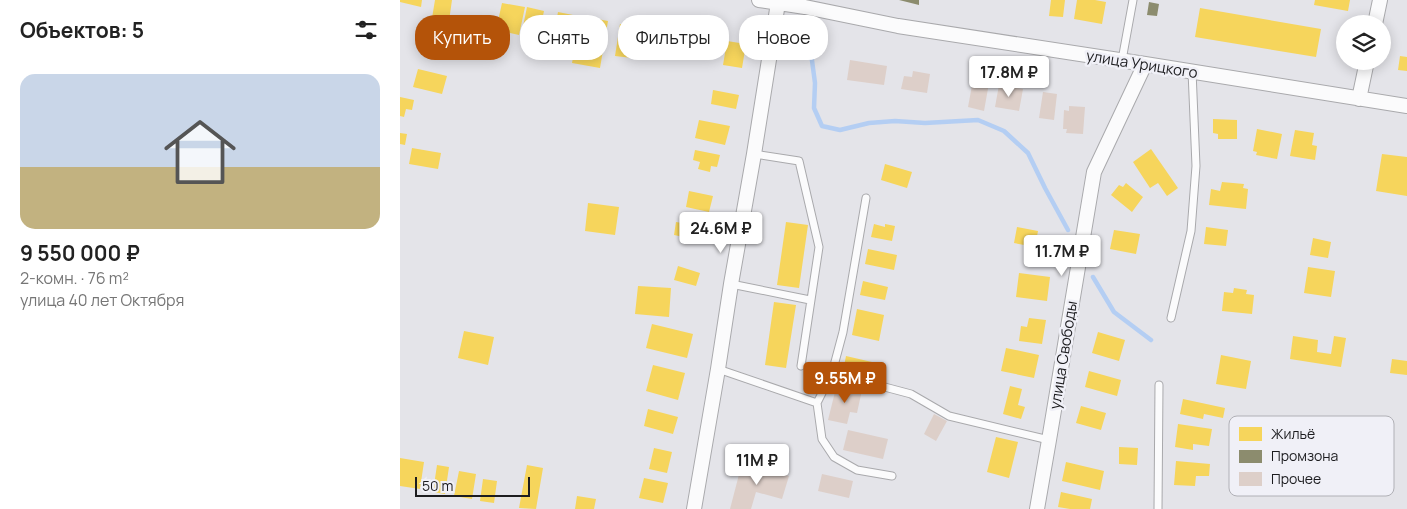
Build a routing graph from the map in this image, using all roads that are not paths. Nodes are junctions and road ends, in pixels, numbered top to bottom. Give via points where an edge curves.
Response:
1 (759, 0) edge
2 (1133, 0) edge
3 (1380, 0) edge
4 (778, 3) junction
5 (806, 3) edge
6 (1377, 15) edge
7 (1122, 60) junction
8 (1145, 64) junction
9 (1365, 70) edge
10 (1192, 71) junction
11 (1359, 99) junction
12 (1407, 106) edge
13 (754, 154) junction
14 (866, 198) dead end
15 (731, 284) junction
16 (810, 300) junction
17 (1171, 318) dead end
18 (801, 366) dead end
19 (718, 369) junction
20 (832, 373) junction
21 (1159, 385) dead end
22 (817, 403) junction
23 (1049, 440) junction
24 (892, 476) dead end
25 (694, 509) edge
26 (1037, 509) edge
27 (1158, 509) edge

1 - 4 street, улица Урицкого
2 - 7 lane
3 - 6 street
4 - 5 street, улица Урицкого
4 - 13 street
5 - 7 street, улица Урицкого via 898,26
7 - 8 street, улица Урицкого
8 - 10 street, улица Урицкого
8 - 23 street, улица Свободы via 1094,172
9 - 11 street
10 - 11 street, улица Урицкого
10 - 17 lane via 1196,166 1191,231
11 - 12 street, улица Урицкого
13 - 15 street
13 - 16 lane via 799,161 820,247
14 - 20 lane via 843,332
15 - 16 lane
15 - 19 street
16 - 18 lane
19 - 22 lane
19 - 25 street
20 - 22 lane
20 - 23 lane via 911,394 949,416
21 - 27 lane
22 - 24 lane via 822,439 834,457 857,470
23 - 26 street, улица Свободы

